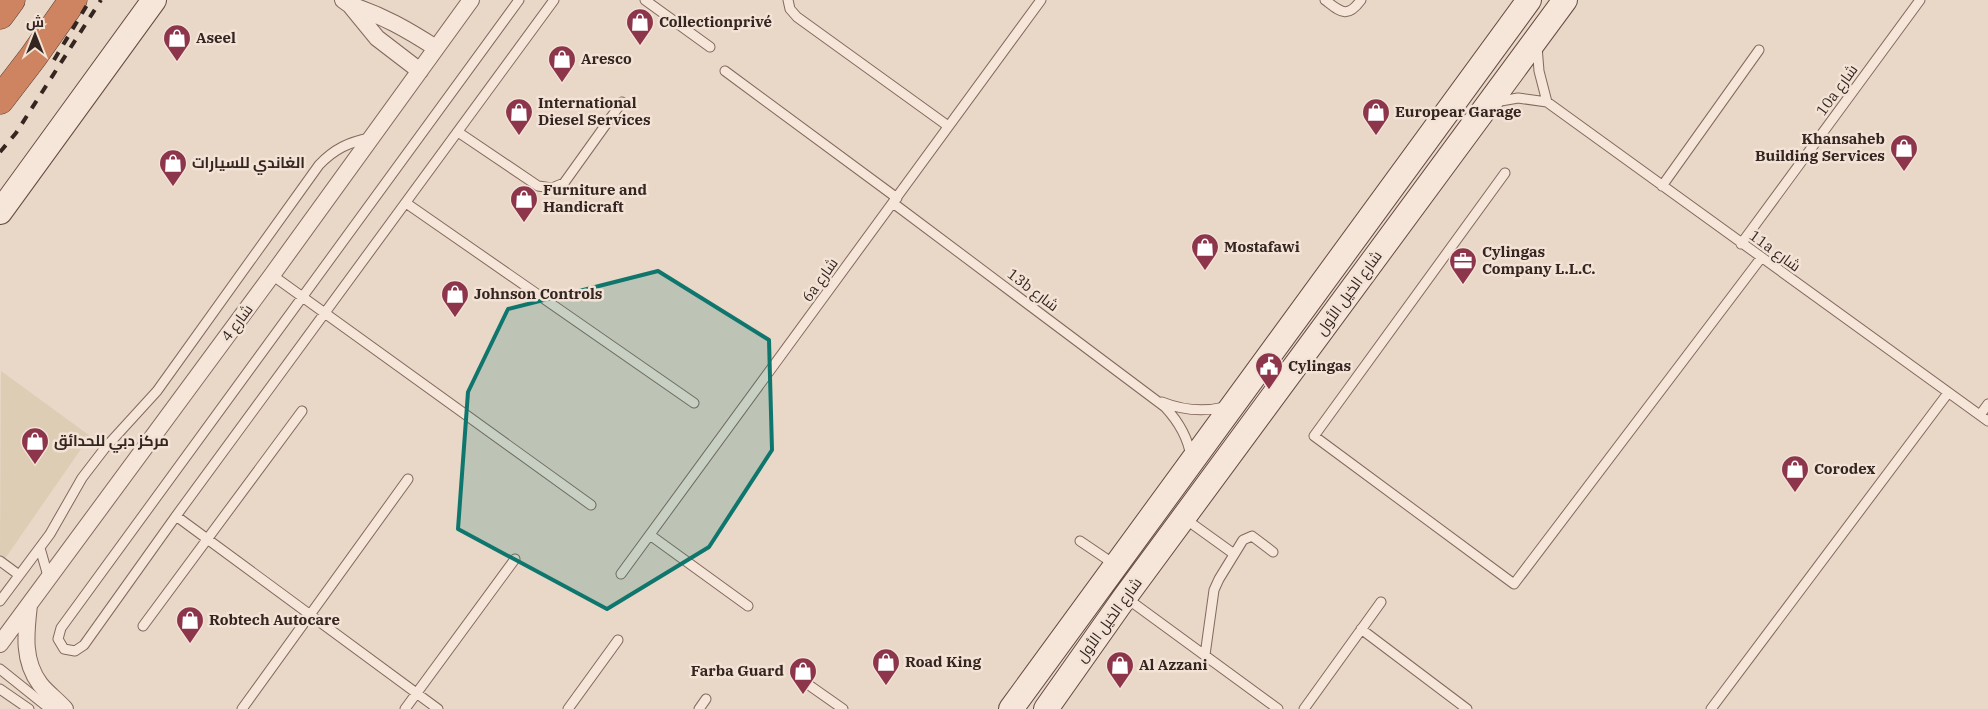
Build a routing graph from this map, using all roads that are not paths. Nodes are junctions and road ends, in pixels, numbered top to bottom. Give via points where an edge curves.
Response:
1 (11, 0) edge
2 (73, 0) edge
3 (154, 0) edge
4 (471, 0) edge
5 (519, 0) edge
6 (554, 0) edge
7 (645, 0) edge
8 (788, 0) edge
9 (1040, 0) edge
10 (1325, 0) edge
11 (1361, 0) edge
12 (1529, 0) edge
13 (1565, 0) edge
14 (1920, 0) edge
15 (346, 3) edge
16 (0, 15) edge
17 (1537, 39) junction
18 (710, 47) dead end
19 (436, 48) junction
20 (1759, 50) dead end
21 (420, 71) junction
22 (725, 71) dead end
23 (0, 100) edge
24 (622, 102) dead end
25 (1547, 102) junction
26 (1489, 104) junction
27 (948, 126) junction
28 (458, 132) junction
29 (370, 138) junction
30 (1505, 173) dead end
31 (1662, 186) junction
32 (895, 201) junction
33 (406, 203) junction
34 (0, 212) edge
35 (1741, 244) junction
36 (1761, 258) junction
37 (272, 275) junction
38 (303, 297) junction
39 (326, 314) junction
40 (1948, 393) junction
41 (1155, 399) junction
42 (694, 403) dead end
43 (1988, 404) edge
44 (1231, 406) junction
45 (302, 411) dead end
46 (1980, 415) junction
47 (1988, 421) edge
48 (1191, 464) junction
49 (408, 479) dead end
50 (591, 505) dead end
51 (176, 516) junction
52 (1184, 517) junction
53 (650, 535) junction
54 (207, 539) junction
55 (1080, 540) dead end
56 (40, 548) junction
57 (1273, 552) dead end
58 (1234, 554) junction
59 (515, 559) dead end
60 (0, 561) edge
61 (1116, 566) junction
62 (621, 574) dead end
63 (19, 575) junction
64 (48, 576) junction
65 (1125, 597) junction
66 (0, 601) edge
67 (1381, 602) dead end
68 (29, 603) junction
69 (748, 606) dead end
70 (310, 615) junction
71 (143, 626) dead end
72 (1361, 630) junction
73 (618, 640) dead end
74 (0, 644) edge
75 (1205, 655) junction
76 (0, 669) edge
77 (806, 683) dead end
78 (0, 689) edge
79 (417, 693) junction
80 (706, 699) dead end
81 (29, 709) edge
82 (50, 709) edge
83 (65, 709) edge
84 (242, 709) edge
85 (405, 709) edge
86 (438, 709) edge
87 (568, 709) edge
88 (699, 709) edge
89 (843, 709) edge
90 (1011, 709) edge
91 (1046, 709) edge
92 (1278, 709) edge
93 (1304, 709) edge
94 (1467, 709) edge
95 (1711, 709) edge

1 - 16 highway
2 - 23 highway
3 - 34 main road
4 - 19 street, شارع 4
5 - 38 lane
6 - 28 lane
7 - 18 lane
8 - 27 lane via 797,17
9 - 27 lane, 6a شارع
10 - 11 lane via 1345,12 1354,10
12 - 44 main road, شارع الخيل الأول
13 - 17 main road, شارع الخيل الأول
14 - 35 lane, 10a شارع
15 - 19 street via 403,26
15 - 21 street via 377,38
17 - 25 lane via 1539,71
17 - 26 main road, شارع الخيل الأول
19 - 21 street, شارع 4
20 - 31 lane
21 - 29 street, شارع 4
22 - 32 lane, 13b شارع
24 - 28 lane via 564,183 552,188 538,186
25 - 26 lane, 11a شارع via 1518,98
25 - 31 lane, 11a شارع
26 - 52 main road, شارع الخيل الأول
27 - 32 lane, 6a شارع
28 - 33 lane
29 - 37 street, شارع 4
29 - 56 lane via 342,146 319,165 157,390 82,478
30 - 36 lane via 1314,436 1514,584
31 - 35 lane, 11a شارع
32 - 41 lane, 13b شارع
32 - 53 lane, 6a شارع
33 - 39 lane
33 - 42 lane
35 - 36 lane, 11a شارع
36 - 40 lane, 11a شارع
37 - 38 lane
37 - 64 street, شارع 4
38 - 39 lane
38 - 51 lane via 61,628 58,639 64,649 75,651 84,645
39 - 50 lane
39 - 51 lane
40 - 46 lane, 11a شارع
40 - 95 lane
41 - 44 lane, 13b شارع via 1192,410
41 - 48 lane, 13b شارع via 1181,427
43 - 46 lane
44 - 48 main road, شارع الخيل الأول
45 - 54 lane
46 - 47 lane, 11a شارع
48 - 61 main road, شارع الخيل الأول
49 - 70 lane
51 - 54 lane
52 - 58 lane
52 - 65 main road, شارع الخيل الأول
53 - 62 lane, 6a شارع
53 - 69 lane
54 - 70 lane
54 - 71 lane
55 - 61 lane
56 - 63 lane
56 - 64 lane
57 - 58 lane via 1248,536
58 - 75 lane via 1214,590
59 - 79 lane
60 - 63 lane
61 - 90 main road, شارع الخيل الأول
63 - 66 lane
64 - 68 street, شارع 4
65 - 75 lane
65 - 91 main road, شارع الخيل الأول
67 - 72 lane
68 - 74 street, شارع 4
68 - 83 street via 26,644 30,664 39,682
70 - 79 lane
70 - 84 lane
72 - 93 lane
72 - 94 lane
73 - 87 lane
75 - 92 lane
76 - 82 lane
77 - 89 lane
78 - 81 lane
79 - 85 lane
79 - 86 lane
80 - 88 lane

